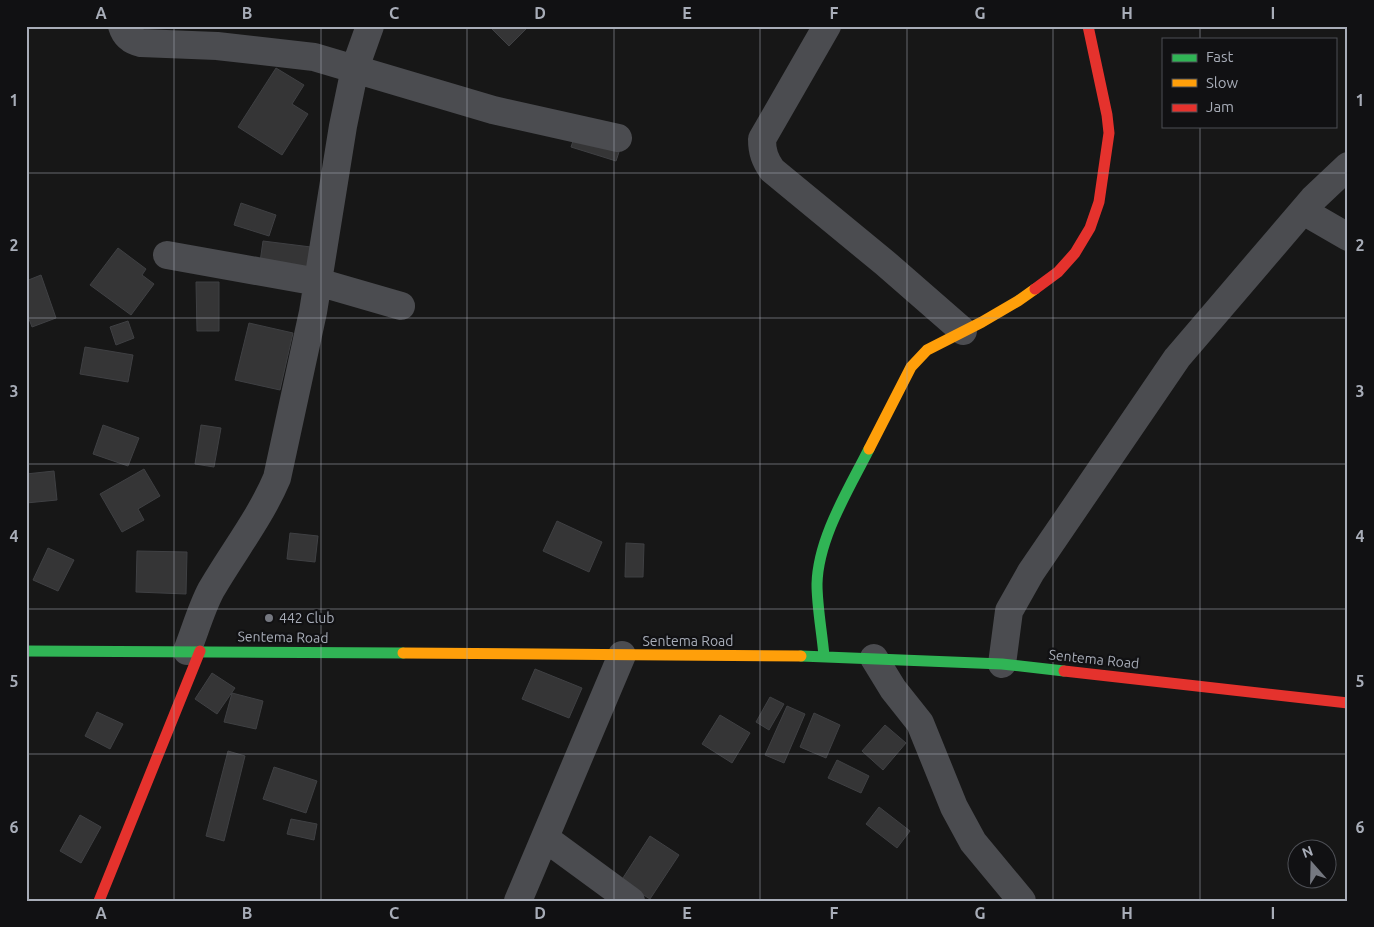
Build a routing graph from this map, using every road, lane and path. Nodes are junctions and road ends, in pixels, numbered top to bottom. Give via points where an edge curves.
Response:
1 (122, 26) edge
2 (370, 26) edge
3 (827, 26) edge
4 (1088, 26) edge
5 (355, 68) junction
6 (618, 138) dead end
7 (1348, 166) edge
8 (1303, 211) junction
9 (1348, 237) edge
10 (167, 255) dead end
11 (318, 282) junction
12 (401, 306) dead end
13 (964, 331) junction
14 (26, 651) edge
15 (194, 651) junction
16 (622, 655) junction
17 (824, 656) junction
18 (874, 658) junction
19 (1002, 664) junction
20 (1348, 703) edge
21 (545, 838) junction
22 (99, 901) edge
23 (518, 901) edge
24 (631, 901) edge
25 (1022, 901) edge

1 - 5 street via 132,40 141,43 217,46 314,57
2 - 5 street
3 - 13 street via 762,139 762,152 772,170
4 - 13 main road via 1109,133 1099,202 1090,228 1075,254 1058,272 1018,301
5 - 6 street via 492,110
5 - 11 street
7 - 8 street
8 - 9 street
8 - 19 street via 1177,358 1031,572 1009,611
10 - 11 street
11 - 12 street
11 - 15 street via 277,478 253,525 211,592
13 - 17 main road via 926,350 910,367 828,535 817,584
14 - 15 main road, Sentema Road
15 - 16 main road, Sentema Road
15 - 22 main road
16 - 17 main road, Sentema Road
16 - 21 street
17 - 18 main road, Sentema Road
18 - 19 main road, Sentema Road
18 - 25 street via 920,723 954,806 973,842
19 - 20 main road, Sentema Road
21 - 23 street
21 - 24 street

